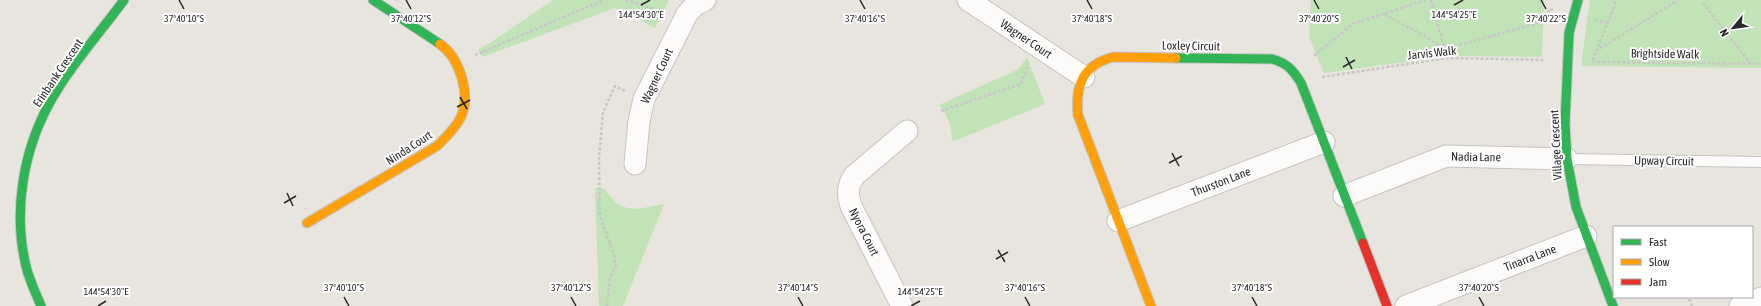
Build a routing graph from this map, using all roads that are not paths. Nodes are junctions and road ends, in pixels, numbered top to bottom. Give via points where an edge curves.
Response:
1 (124, 0) edge
2 (372, 0) edge
3 (705, 0) edge
4 (968, 0) edge
5 (1578, 0) edge
6 (1084, 77) junction
7 (907, 131) dead end
8 (1324, 142) junction
9 (1567, 159) junction
10 (1761, 162) edge
11 (635, 164) dead end
12 (1344, 196) junction
13 (1118, 221) junction
14 (307, 223) dead end
15 (1586, 236) junction
16 (1761, 298) edge
17 (41, 306) edge
18 (902, 306) edge
19 (1151, 306) edge
20 (1386, 306) edge
21 (1406, 306) edge
22 (1613, 306) edge
23 (1740, 306) edge

1 - 17 street, Erinbank Crescent via 49,103 36,131 26,164 21,195 21,239 26,266
2 - 14 street, Ninda Court via 447,49 463,82 465,100 461,117 450,133 431,150
3 - 11 street, Wagner Court via 695,5 687,14 644,100 638,121
4 - 6 street, Wagner Court
5 - 9 street, Village Crescent via 1569,33 1565,124
6 - 8 street, Loxley Circuit via 1094,64 1114,57 1272,58 1284,62 1293,69
6 - 13 street, Loxley Circuit via 1077,90 1075,102 1078,115
7 - 18 street, Nyora Court via 854,176 849,183 848,197 850,206
8 - 12 street, Loxley Circuit
8 - 13 street, Thurston Lane
9 - 10 lane, Upway Circuit
9 - 12 street, Nadia Lane via 1446,156
9 - 15 street, Village Crescent via 1576,208
12 - 20 street, Loxley Circuit
13 - 19 street, Loxley Circuit
15 - 21 street, Tinarra Lane
15 - 22 street, Village Crescent
16 - 23 street

